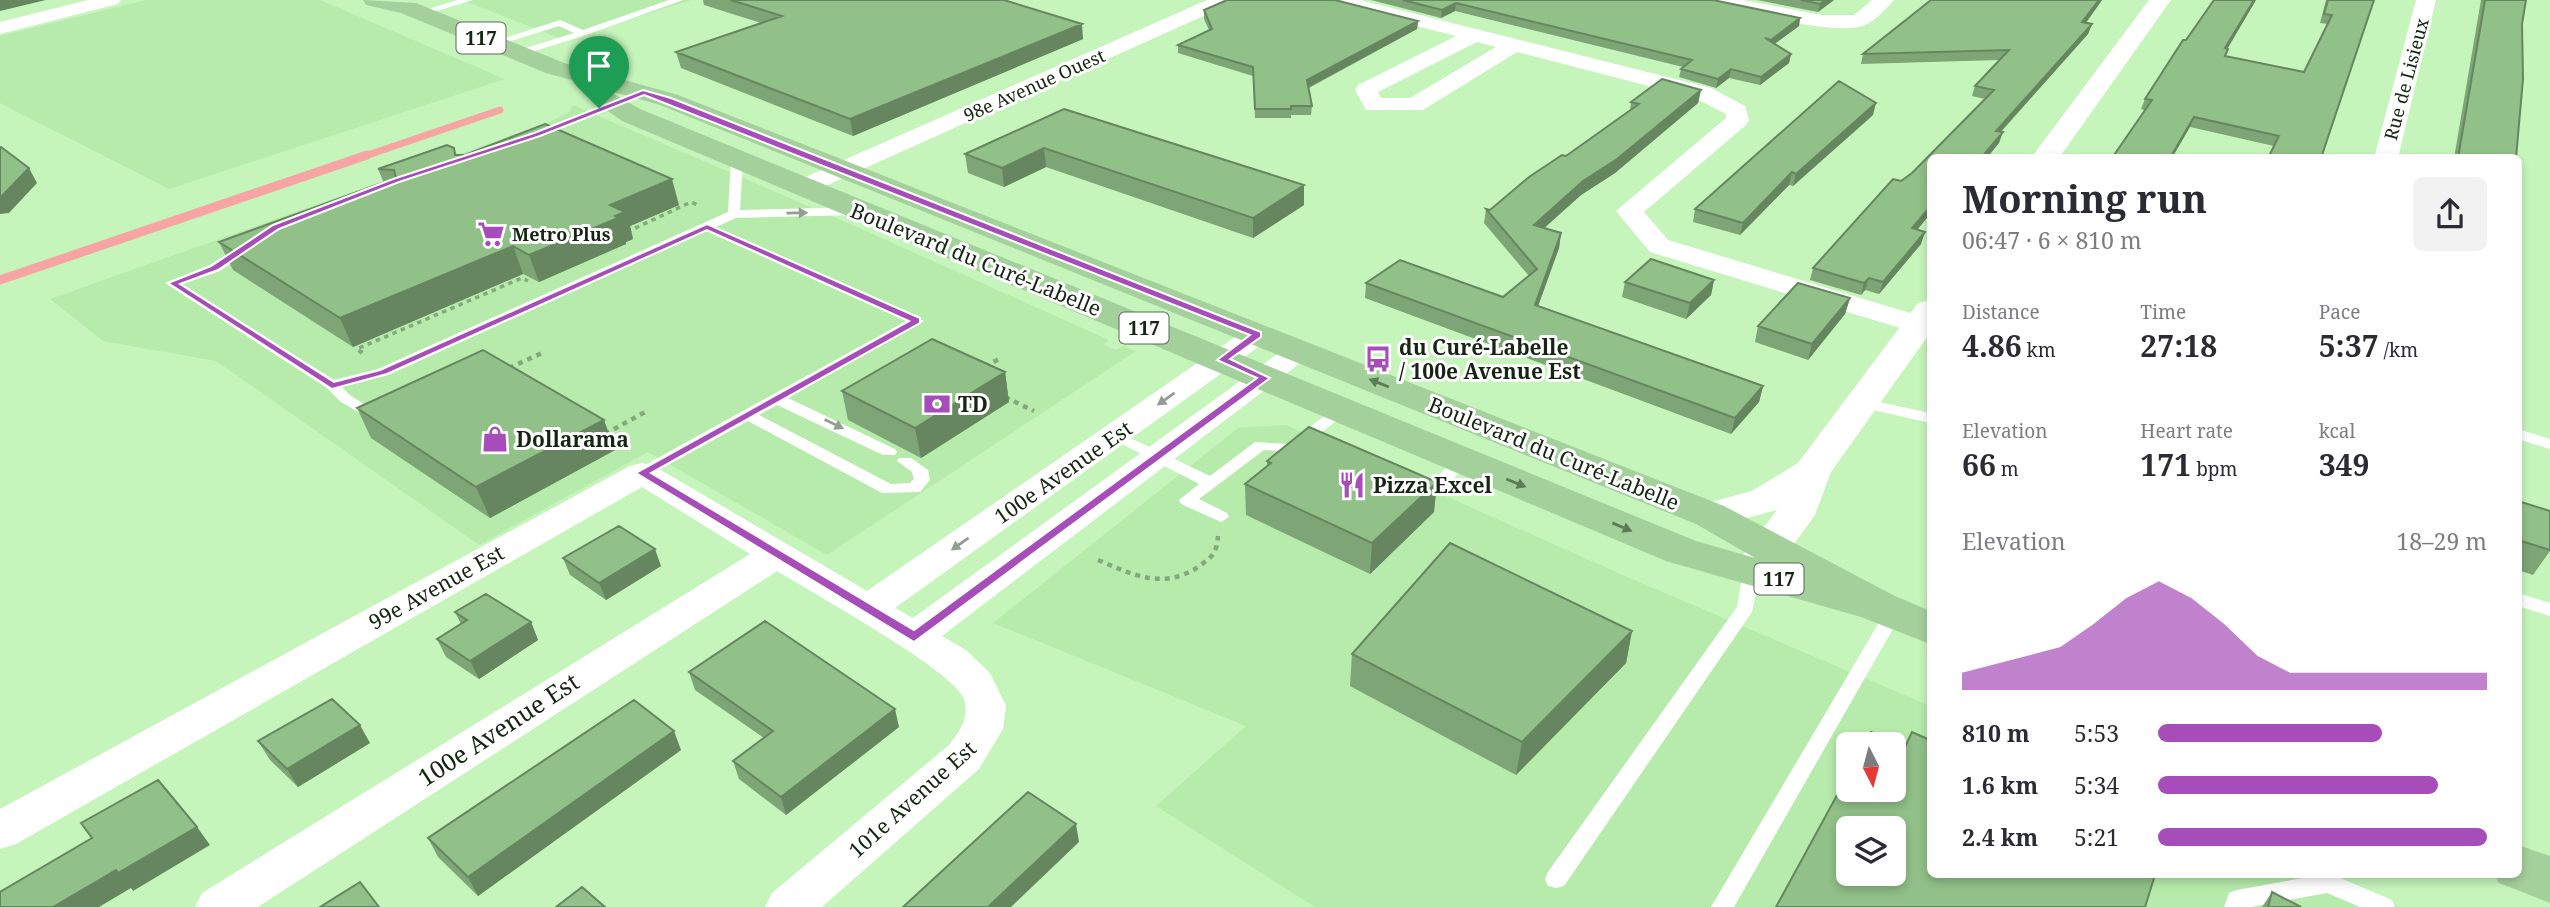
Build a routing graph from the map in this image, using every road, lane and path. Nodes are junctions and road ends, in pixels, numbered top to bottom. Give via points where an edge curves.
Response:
1 (111, 0) edge
2 (468, 0) edge
3 (678, 0) edge
4 (1223, 0) edge
5 (1338, 0) edge
6 (1713, 0) edge
7 (1884, 0) edge
8 (2160, 0) edge
9 (2426, 0) edge
10 (397, 4) edge
11 (0, 28) edge
12 (583, 33) junction
13 (1473, 36) junction
14 (495, 43) junction
15 (1512, 46) junction
16 (519, 53) junction
17 (555, 68) junction
18 (643, 93) junction
19 (612, 103) junction
20 (518, 141) edge
21 (2048, 154) edge
22 (2387, 154) edge
23 (737, 160) junction
24 (844, 169) junction
25 (803, 187) junction
26 (859, 211) junction
27 (734, 214) junction
28 (707, 227) junction
29 (255, 247) edge
30 (1925, 318) edge
31 (1258, 334) junction
32 (1300, 351) junction
33 (542, 353) dead end
34 (999, 359) dead end
35 (1222, 360) junction
36 (498, 373) edge
37 (975, 373) edge
38 (1265, 378) junction
39 (332, 386) junction
40 (1000, 395) dead end
41 (777, 399) junction
42 (1861, 403) junction
43 (647, 411) dead end
44 (1034, 411) dead end
45 (748, 415) junction
46 (1927, 417) edge
47 (382, 422) edge
48 (1337, 425) junction
49 (593, 428) edge
50 (1313, 432) junction
51 (604, 434) junction
52 (1115, 436) junction
53 (2522, 436) edge
54 (2550, 444) edge
55 (889, 452) dead end
56 (1158, 457) junction
57 (905, 461) dead end
58 (1463, 461) junction
59 (637, 462) junction
60 (1812, 471) junction
61 (1405, 472) edge
62 (1211, 482) junction
63 (1710, 515) junction
64 (1221, 517) joint
65 (778, 554) junction
66 (1761, 559) junction
67 (1098, 560) dead end
68 (2522, 600) edge
69 (868, 609) junction
70 (2550, 610) edge
71 (1900, 616) edge
72 (914, 637) junction
73 (0, 831) edge
74 (2522, 869) edge
75 (1556, 879) dead end
76 (2329, 879) edge
77 (2550, 880) edge
78 (219, 907) edge
79 (789, 907) edge
80 (1722, 907) edge
81 (2235, 907) edge
82 (2384, 907) edge

1 - 11 street
2 - 10 lane
3 - 12 lane
4 - 24 street, 98e Avenue Ouest
5 - 13 street
6 - 7 street via 1822,21 1859,20
8 - 21 street
9 - 22 street, Rue de Lisieux
10 - 14 main road, Boulevard du Curé-Labelle / 117
12 - 14 lane via 560,23
12 - 16 lane
13 - 15 street
13 - 15 street via 1366,90 1374,105 1415,105
14 - 16 main road, Boulevard du Curé-Labelle / 117
15 - 30 street via 1703,93 1737,111 1738,120 1629,211 1659,246
16 - 17 main road, Boulevard du Curé-Labelle / 117
17 - 18 main road, Boulevard du Curé-Labelle / 117
17 - 19 main road, Boulevard du Curé-Labelle / 117
18 - 19 lane
18 - 24 main road, Boulevard du Curé-Labelle / 117
19 - 20 lane
19 - 23 main road, Boulevard du Curé-Labelle / 117
23 - 25 main road, Boulevard du Curé-Labelle / 117
23 - 27 lane
24 - 25 street, 98e Avenue Ouest
24 - 31 main road, Boulevard du Curé-Labelle / 117
25 - 26 main road, Boulevard du Curé-Labelle / 117
27 -> 26 lane
26 - 35 main road, Boulevard du Curé-Labelle / 117
27 - 28 lane
28 - 39 lane via 383,372
28 - 41 lane via 917,321
29 - 39 lane via 172,283
30 - 42 street
31 - 32 main road, Boulevard du Curé-Labelle / 117
31 - 35 street, 100e Avenue Est
32 - 38 street
63 -> 32 main road, Boulevard du Curé-Labelle / 117
33 - 36 path
34 - 37 path
35 - 38 main road, Boulevard du Curé-Labelle / 117
35 -> 52 street, 100e Avenue Est
38 - 48 main road, Boulevard du Curé-Labelle / 117
38 - 56 street
39 - 47 lane
40 - 44 path
41 - 45 lane
41 -> 55 lane
42 - 46 lane
42 - 60 street
43 - 51 path
45 - 57 lane via 873,484 897,491 920,485 920,470
45 - 59 lane
48 - 50 lane
48 - 50 lane
48 - 58 main road, Boulevard du Curé-Labelle / 117
49 - 51 path
50 - 62 lane via 1291,449 1261,445
51 - 59 path
52 - 56 lane
52 -> 69 street, 100e Avenue Est
53 - 54 lane
56 - 62 lane
56 - 72 street
58 - 61 lane via 1436,486
58 -> 66 main road, Boulevard du Curé-Labelle / 117 via 1681,551
59 - 65 street
59 - 73 street, 99e Avenue Est
60 - 63 street via 1766,500
60 - 66 street via 1801,506
62 - 64 lane via 1187,500
63 - 66 main road, Boulevard du Curé-Labelle / 117
64 - 67 path via 1212,557 1170,581 1154,582
65 - 69 street
65 - 78 street, 100e Avenue Est
66 - 71 main road, Boulevard du Curé-Labelle / 117
66 - 75 lane via 1746,608
68 - 70 lane
69 - 72 street, 101e Avenue Est
71 - 80 lane
72 - 79 street, 101e Avenue Est via 952,660 980,688 986,709 983,732 943,777
74 - 77 main road
76 - 81 lane via 2237,900
76 - 82 lane

